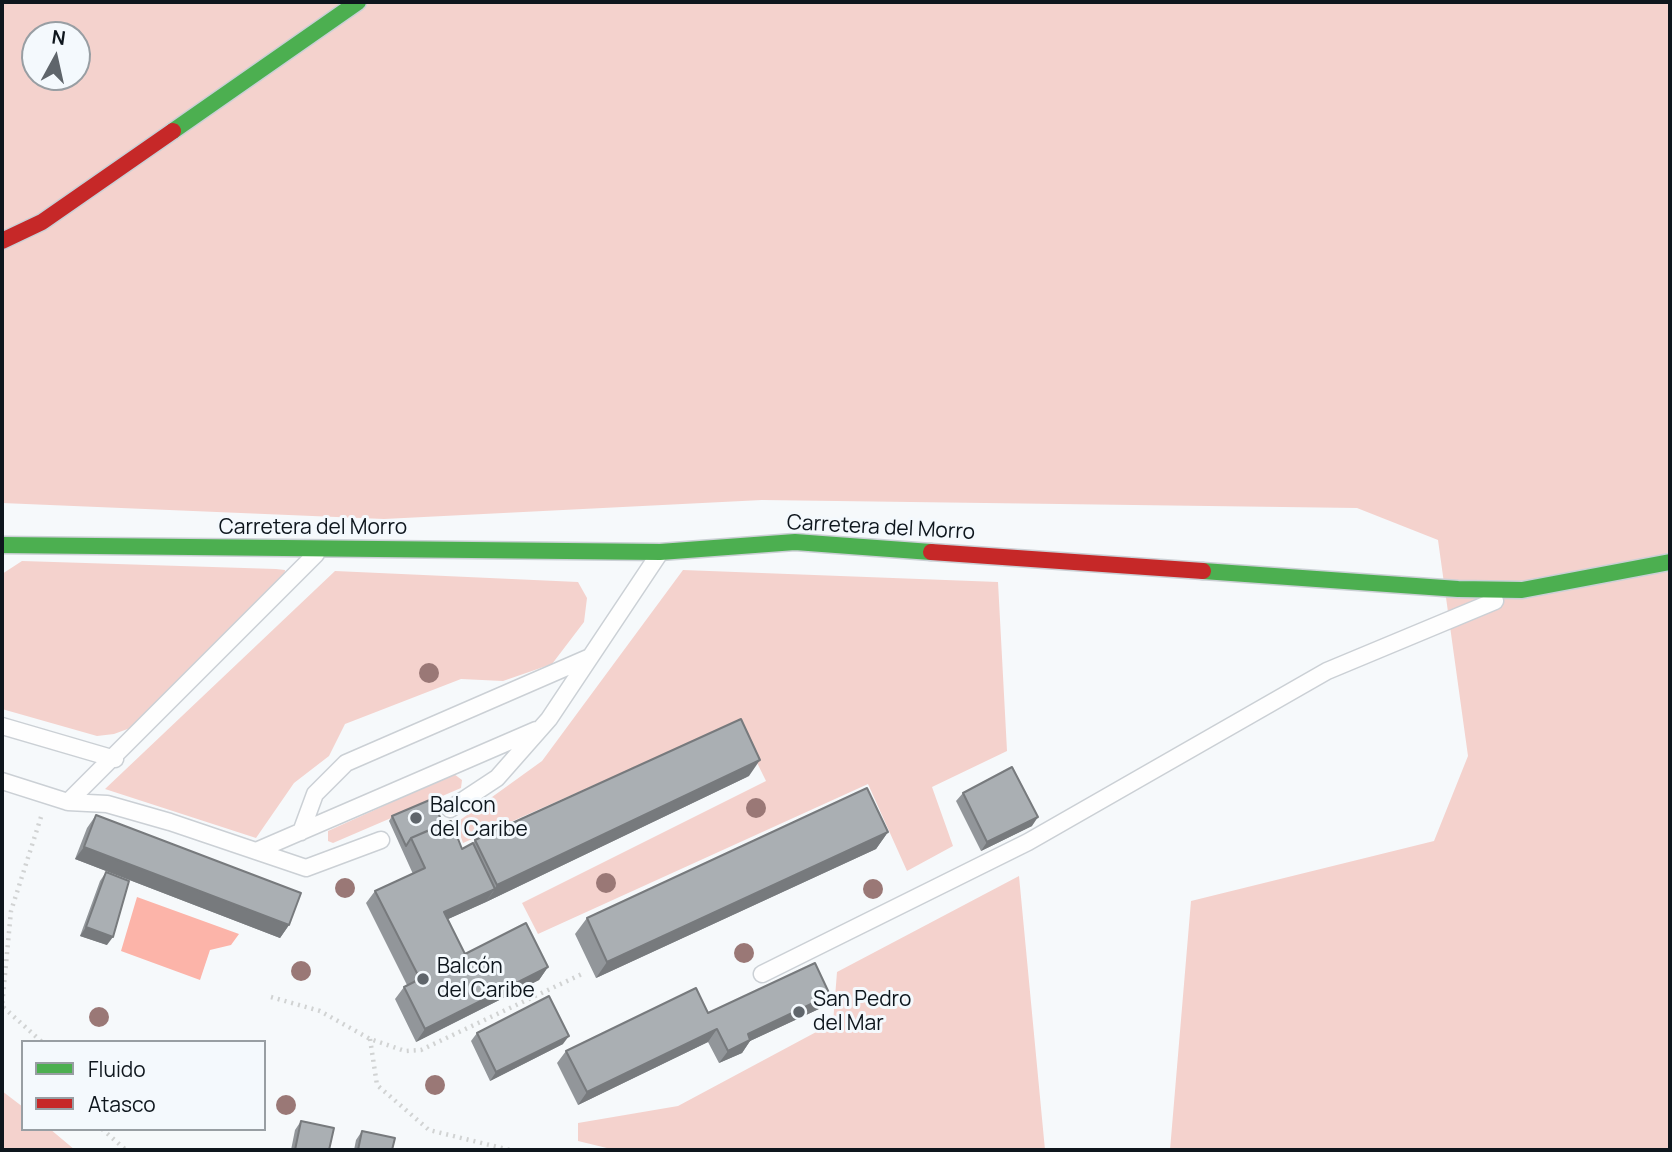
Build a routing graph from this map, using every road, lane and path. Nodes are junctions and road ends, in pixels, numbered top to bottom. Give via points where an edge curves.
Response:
1 (358, 2) edge
2 (2, 241) edge
3 (322, 548) junction
4 (6, 549) edge
5 (660, 552) junction
6 (1670, 562) edge
7 (1522, 590) junction
8 (590, 657) junction
9 (2, 726) edge
10 (541, 728) junction
11 (114, 759) junction
12 (2, 781) edge
13 (47, 796) junction
14 (68, 802) junction
15 (450, 809) dead end
16 (301, 832) junction
17 (381, 840) dead end
18 (256, 851) junction
19 (584, 973) dead end
20 (762, 974) dead end
21 (271, 997) dead end
22 (370, 1039) junction
23 (40, 1040) edge
24 (104, 1131) edge
25 (126, 1150) edge
26 (510, 1150) edge

1 - 2 main road via 42,222
3 - 4 main road, Carretera del Morro
3 - 5 main road, Carretera del Morro
3 - 11 lane
5 - 7 main road, Carretera del Morro via 796,542
5 - 8 lane
6 - 7 main road, Carretera del Morro
7 - 20 lane via 1327,671 1028,842
8 - 10 lane
8 - 16 lane via 346,763 314,794
9 - 11 lane
10 - 15 lane via 497,778
10 - 16 lane
11 - 14 lane
12 - 13 lane
13 - 14 lane
13 - 23 path via 11,911 2,1006
14 - 18 lane via 107,804
16 - 18 lane
17 - 18 lane via 306,868
19 - 22 path via 421,1050 405,1051
21 - 22 path via 320,1011
22 - 26 path via 377,1085 429,1130
24 - 25 path

